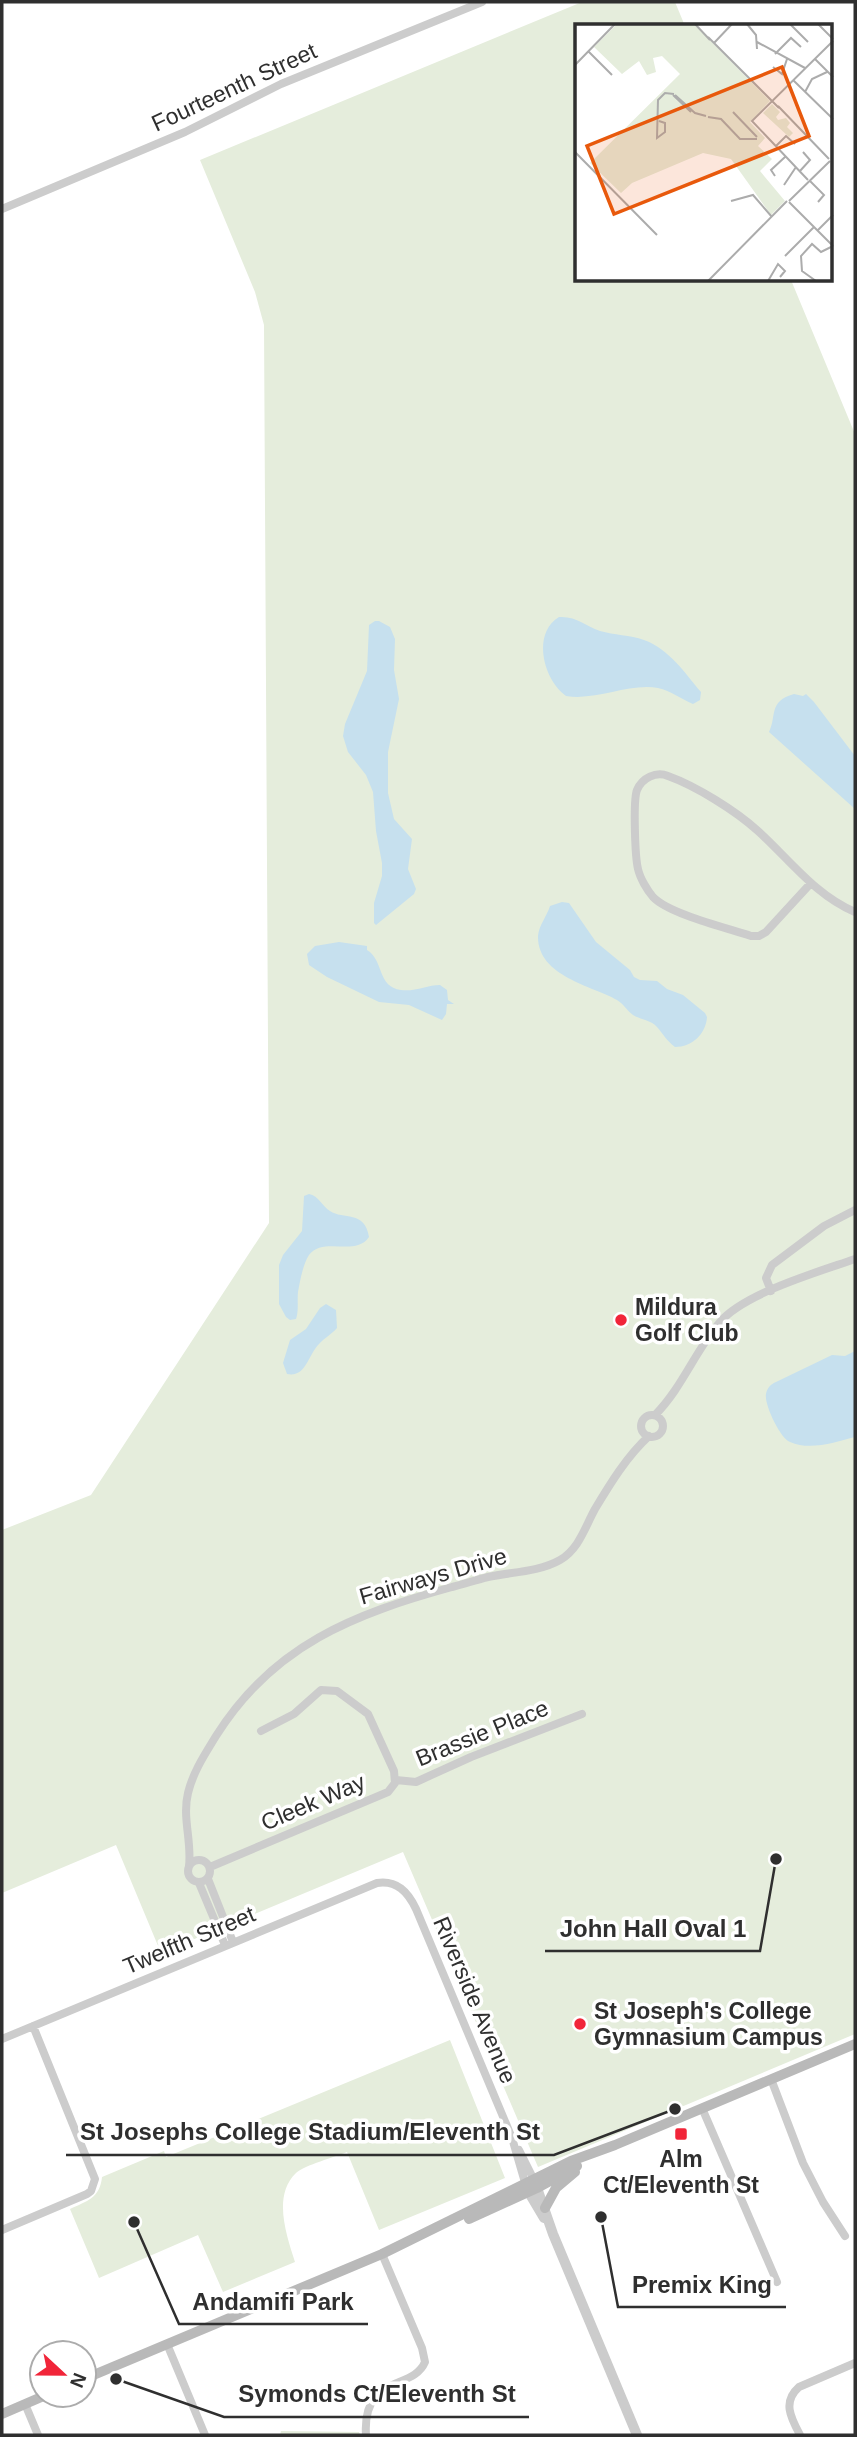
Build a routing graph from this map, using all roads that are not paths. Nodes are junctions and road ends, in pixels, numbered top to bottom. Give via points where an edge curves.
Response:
1 (482, 2) edge
2 (2, 209) edge
3 (811, 883) junction
4 (855, 912) edge
5 (855, 1210) edge
6 (855, 1259) edge
7 (771, 1291) junction
8 (658, 1417) junction
9 (646, 1434) junction
10 (582, 1714) dead end
11 (261, 1731) dead end
12 (396, 1780) junction
13 (190, 1849) junction
14 (201, 1860) junction
15 (189, 1866) junction
16 (210, 1867) junction
17 (208, 1879) junction
18 (199, 1883) junction
19 (393, 1884) joint
20 (229, 1944) junction
21 (33, 2026) junction
22 (2, 2039) edge
23 (855, 2044) edge
24 (771, 2079) junction
25 (702, 2108) junction
26 (615, 2145) junction
27 (594, 2157) junction
28 (531, 2185) junction
29 (545, 2208) junction
30 (2, 2230) edge
31 (553, 2234) junction
32 (845, 2236) dead end
33 (382, 2254) junction
34 (777, 2282) dead end
35 (167, 2344) junction
36 (855, 2363) edge
37 (98, 2373) edge
38 (28, 2403) edge
39 (25, 2404) junction
40 (2, 2414) edge
41 (38, 2435) edge
42 (205, 2435) edge
43 (366, 2435) edge
44 (637, 2435) edge
45 (800, 2435) edge

1 - 2 street, Fourteenth Street via 281,84 185,132
3 - 3 street via 741,816 709,797 666,775 655,774 637,789 638,869 654,897 667,907 759,936
3 - 4 street
5 - 7 street via 824,1226 772,1265 766,1278
6 - 7 street
7 - 8 street via 726,1315
8 - 9 street via 645,1418 641,1424
8 - 9 street via 662,1432
9 - 13 street, Fairways Drive via 573,1549 557,1562 377,1609 314,1639 266,1675 232,1713 193,1776 185,1815
10 - 12 street, Brassie Place via 416,1782
11 - 12 street, Cleek Way via 294,1714 321,1690 337,1691 372,1720
12 - 16 street, Cleek Way via 388,1792
13 - 14 street
13 - 15 street, Fairways Drive
14 - 15 street
14 - 16 street
15 - 18 street via 189,1877
16 - 17 street
17 - 18 street
17 - 20 street
18 - 20 street
19 - 20 street, Twelfth Street via 377,1883
19 - 28 street, Riverside Avenue via 411,1899
20 - 21 street, Twelfth Street
21 - 22 street, Twelfth Street
21 - 30 street via 95,2179 87,2194
23 - 24 main road
24 - 25 main road
24 - 32 street via 803,2163
25 - 26 main road
25 - 34 street
26 - 27 main road
26 - 28 main road via 570,2161
27 - 28 main road
27 - 29 main road via 556,2188
28 - 29 street, Riverside Avenue
28 - 31 street, Riverside Avenue
28 - 33 main road
29 - 31 street, Riverside Avenue
31 - 44 street, Riverside Avenue
33 - 35 main road
33 - 43 street via 425,2362 419,2371 377,2395 368,2411
35 - 37 main road
35 - 42 street
36 - 45 street via 794,2391 788,2409
38 - 39 main road
39 - 40 main road
39 - 41 street

